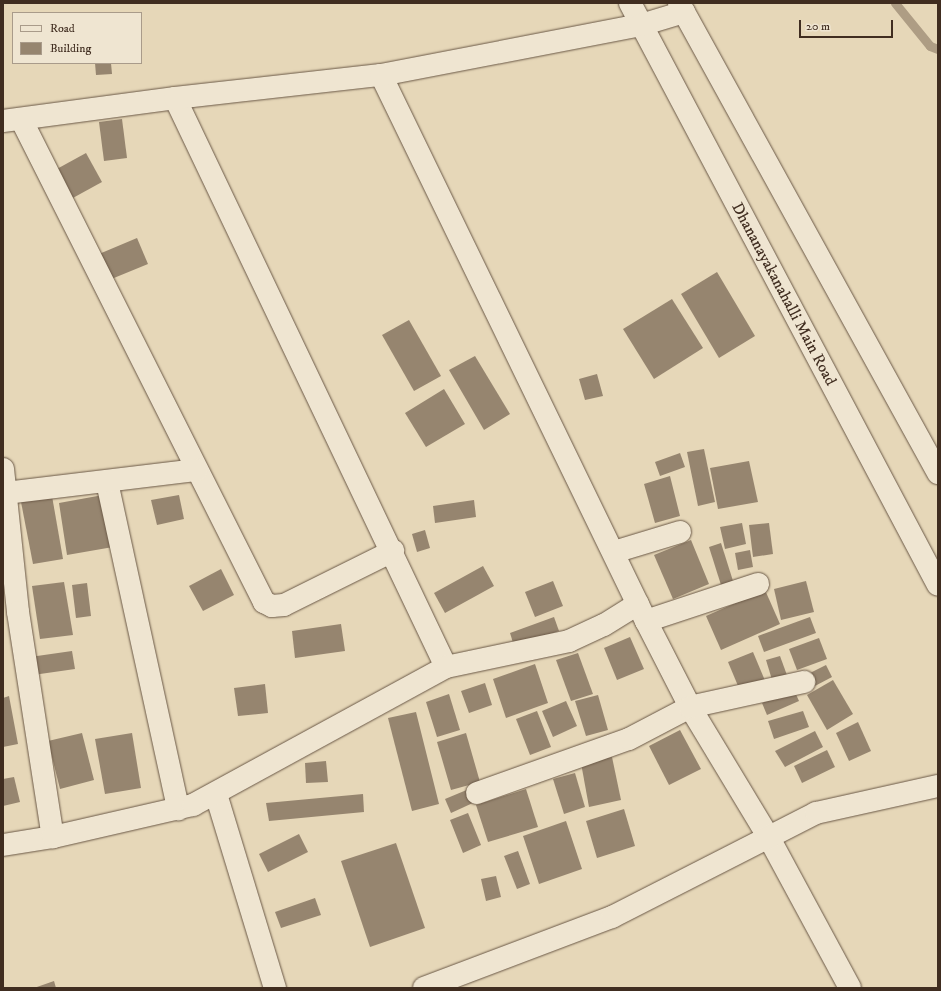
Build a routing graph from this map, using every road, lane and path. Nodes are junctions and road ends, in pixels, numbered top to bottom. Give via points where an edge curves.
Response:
1 (630, 3) edge
2 (681, 8) edge
3 (641, 25) junction
4 (381, 75) junction
5 (175, 98) junction
6 (12, 120) edge
7 (3, 469) edge
8 (197, 470) junction
9 (938, 473) edge
10 (107, 482) junction
11 (6, 493) junction
12 (680, 532) dead end
13 (393, 550) junction
14 (614, 552) junction
15 (758, 584) dead end
16 (938, 585) edge
17 (10, 612) edge
18 (642, 613) junction
19 (446, 667) junction
20 (804, 682) dead end
21 (690, 707) junction
22 (938, 786) edge
23 (477, 793) dead end
24 (216, 794) junction
25 (178, 809) junction
26 (53, 837) junction
27 (769, 838) junction
28 (3, 845) edge
29 (842, 985) edge
30 (276, 988) edge
31 (424, 988) edge

1 - 3 street, Dhananayakanahalli Main Road
2 - 3 street
2 - 9 street
3 - 4 street
3 - 16 street, Dhananayakanahalli Main Road
4 - 5 street
4 - 14 street
5 - 6 street
5 - 13 street
6 - 8 street
7 - 11 street
8 - 10 street
8 - 13 street via 260,596 264,602 272,606 284,605
10 - 11 street
10 - 25 street
11 - 17 street
12 - 14 street
13 - 19 street
14 - 18 street
15 - 18 street
17 - 26 street
18 - 19 street via 604,625 568,641
18 - 21 street
19 - 24 street
20 - 21 street
21 - 23 street via 623,741
21 - 27 street
22 - 27 street via 816,813
24 - 25 street
24 - 30 street
25 - 26 street
26 - 28 street
27 - 29 street
27 - 31 street via 612,917

